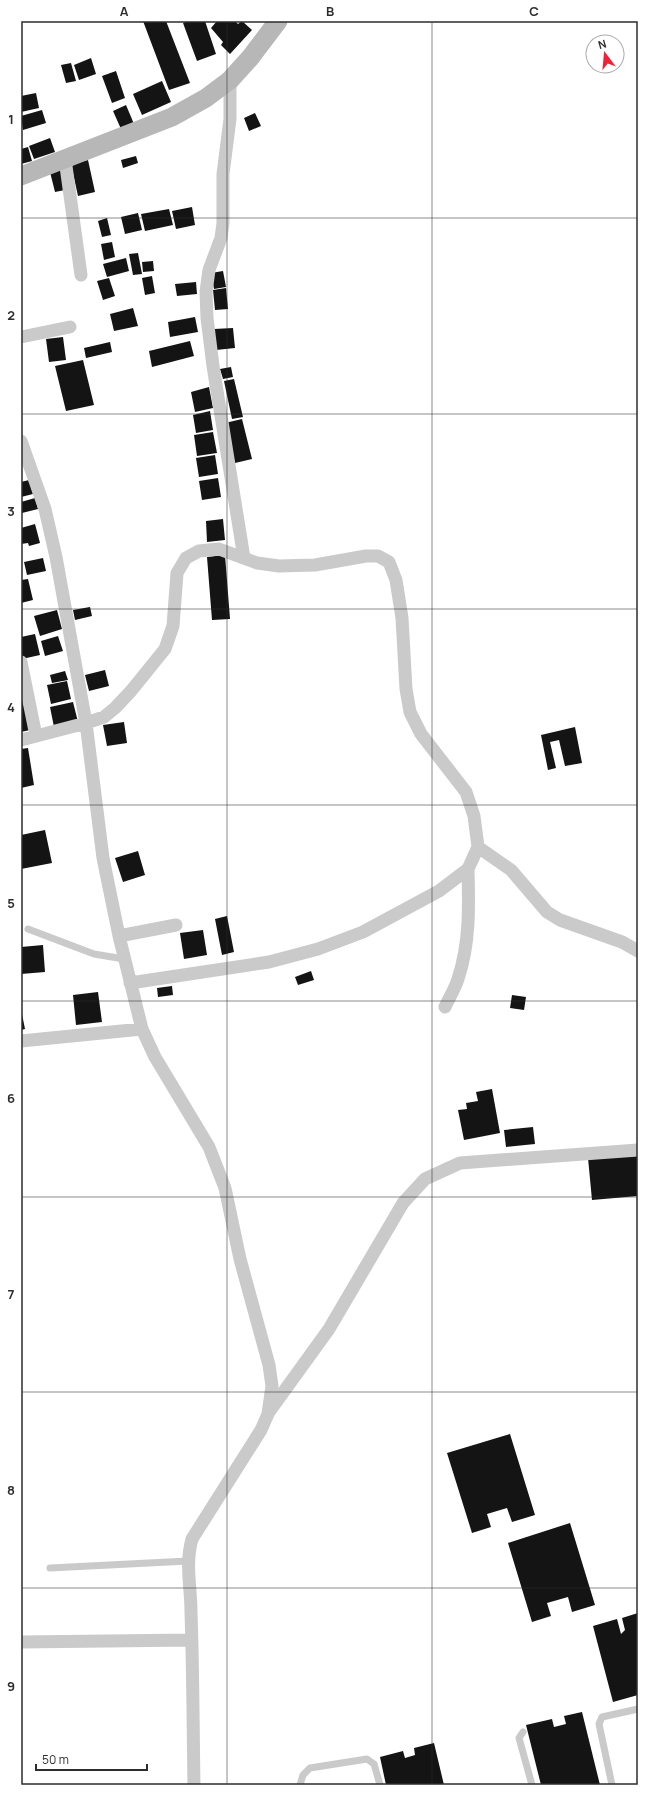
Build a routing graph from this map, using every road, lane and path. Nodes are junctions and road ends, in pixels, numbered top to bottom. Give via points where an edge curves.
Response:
1 (278, 21) edge
2 (230, 80) junction
3 (64, 159) junction
4 (21, 176) edge
5 (81, 275) dead end
6 (70, 327) dead end
7 (21, 337) edge
8 (21, 442) edge
9 (244, 558) junction
10 (21, 662) edge
11 (86, 723) junction
12 (36, 736) junction
13 (21, 740) edge
14 (478, 847) junction
15 (468, 869) junction
16 (176, 925) dead end
17 (28, 929) dead end
18 (119, 936) junction
19 (638, 951) edge
20 (124, 959) junction
21 (130, 983) junction
22 (445, 1007) dead end
23 (142, 1029) junction
24 (21, 1041) edge
25 (638, 1150) edge
26 (268, 1414) junction
27 (188, 1561) junction
28 (50, 1568) dead end
29 (192, 1640) junction
30 (21, 1642) edge
31 (638, 1710) edge
32 (523, 1732) dead end
33 (194, 1785) edge
34 (300, 1785) edge
35 (380, 1785) edge
36 (532, 1785) edge
37 (612, 1785) edge

1 - 2 street
2 - 3 street via 206,98 172,117
2 - 9 street via 230,120 223,174 223,223 221,238 209,270 206,292 213,366
3 - 4 street
3 - 5 street
6 - 7 street
8 - 11 street via 45,509
9 - 11 street via 219,549 199,551 186,558 177,573 172,626 165,649 115,708 104,717
9 - 14 street via 278,566 314,565 366,556 378,556 389,562 396,580 402,618 406,689 410,712 421,734 466,792 474,816
10 - 12 street
11 - 12 street
11 - 18 street via 103,858
12 - 13 street
14 - 15 street
14 - 19 street via 510,870 547,912 560,920 622,942
15 - 21 street via 438,891 363,932 318,949 269,962
15 - 22 street via 469,922 466,947 458,979
16 - 18 street
17 - 20 lane via 94,954
18 - 20 street
20 - 21 street
21 - 23 street
23 - 24 street
23 - 26 street via 155,1057 209,1147 225,1188 240,1259 269,1365 272,1386
25 - 26 street via 460,1163 425,1179 403,1203 329,1329
26 - 27 street via 261,1430 192,1539
27 - 28 lane
27 - 29 street
29 - 30 street
29 - 33 street
31 - 37 lane via 602,1717 599,1724
32 - 36 lane via 519,1738
34 - 35 lane via 303,1775 310,1768 367,1759 374,1764

